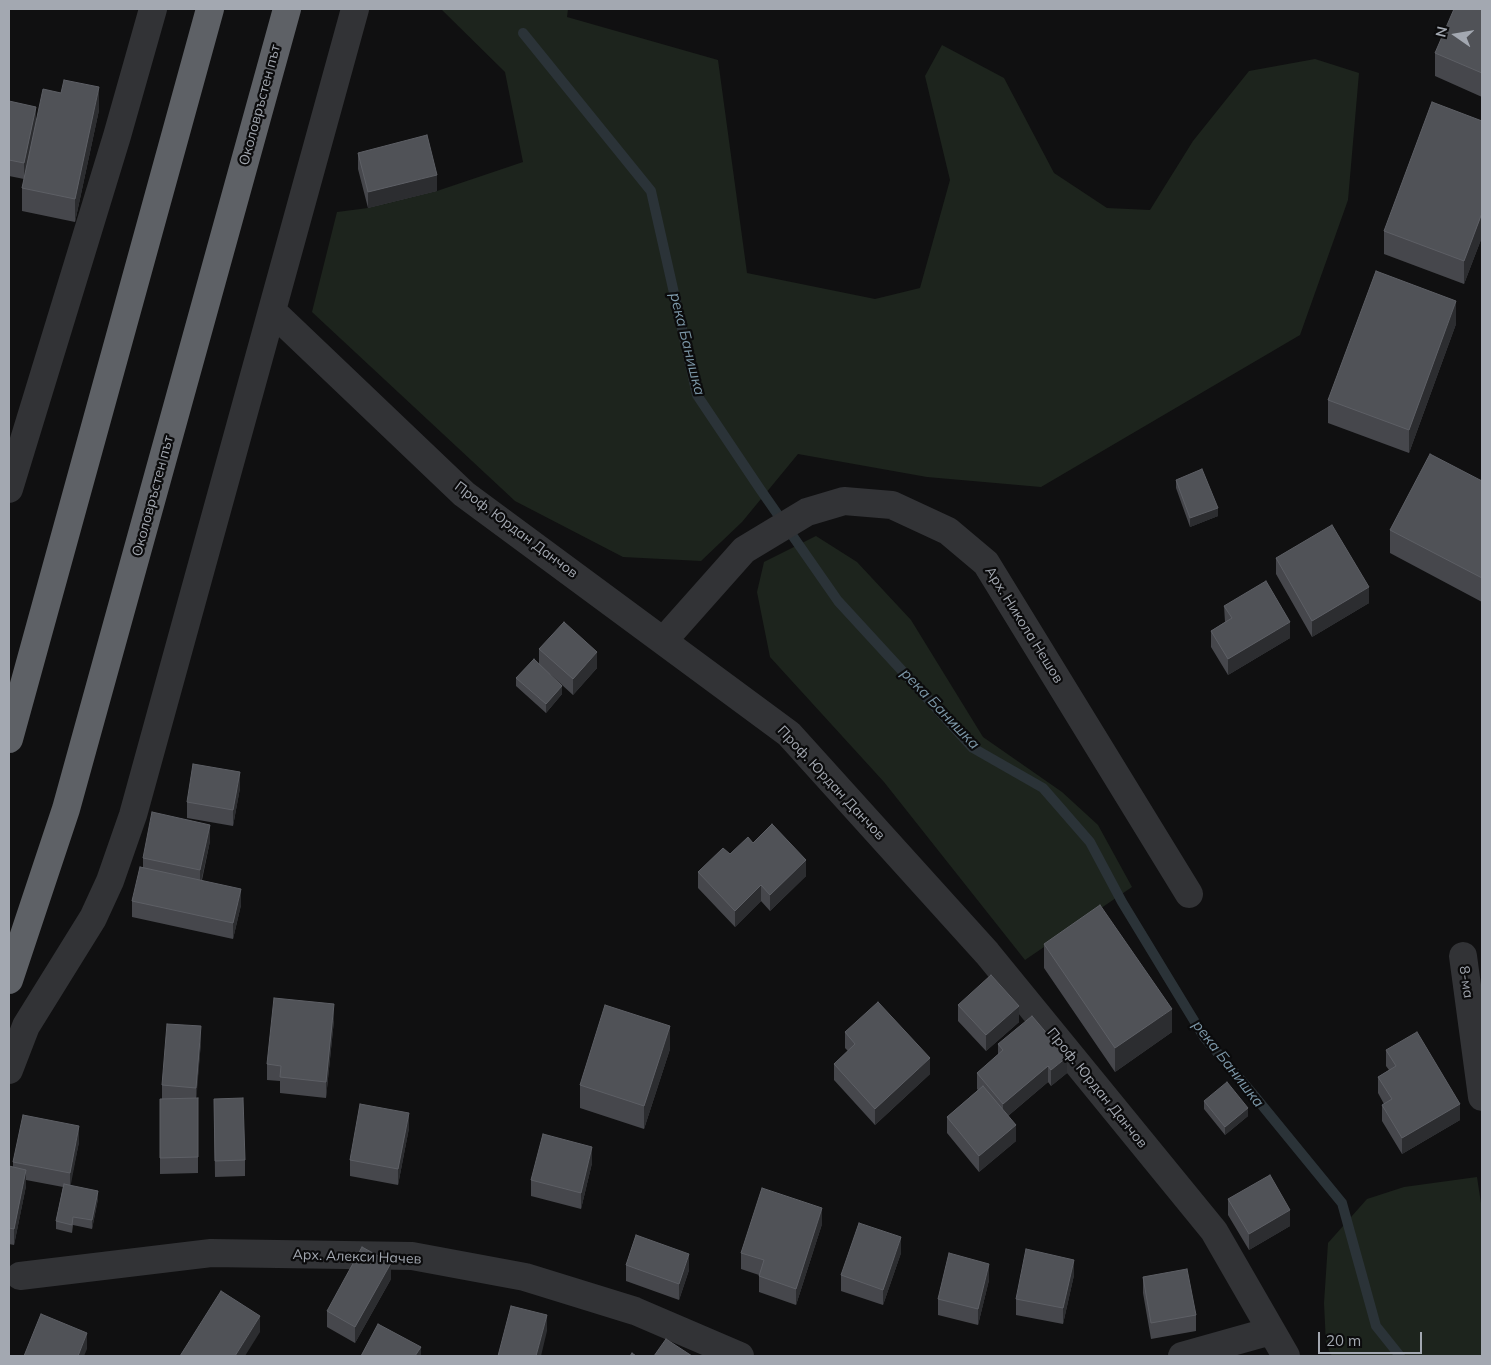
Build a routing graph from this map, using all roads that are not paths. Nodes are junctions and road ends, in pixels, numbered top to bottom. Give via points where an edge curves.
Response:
1 (153, 9) edge
2 (210, 9) edge
3 (287, 9) edge
4 (355, 9) edge
5 (272, 311) junction
6 (9, 489) edge
7 (664, 640) junction
8 (9, 739) edge
9 (1189, 894) dead end
10 (1463, 956) dead end
11 (57, 977) junction
12 (9, 980) edge
13 (9, 1015) edge
14 (9, 1070) edge
15 (1482, 1097) edge
16 (20, 1276) dead end
17 (1271, 1331) junction
18 (740, 1356) edge
19 (1182, 1356) edge
20 (1286, 1356) edge

1 - 6 street
2 - 8 highway
3 - 12 highway, Околовръстен път via 66,809
4 - 5 street
5 - 7 street, Проф. Юрдан Данчов via 464,494
5 - 11 street via 133,815 93,918
7 - 9 street, Арх. Никола Нешов via 744,550 807,512 844,500 892,506 948,531 986,563
7 - 17 street, Проф. Юрдан Данчов via 789,734 987,953 1214,1231
10 - 15 street, 8-ма
11 - 13 street via 36,998
11 - 14 street via 26,1026
16 - 18 street, Арх. Алекси Начев via 211,1253 412,1256 525,1277 636,1311
17 - 19 street
17 - 20 street, Проф. Юрдан Данчов

